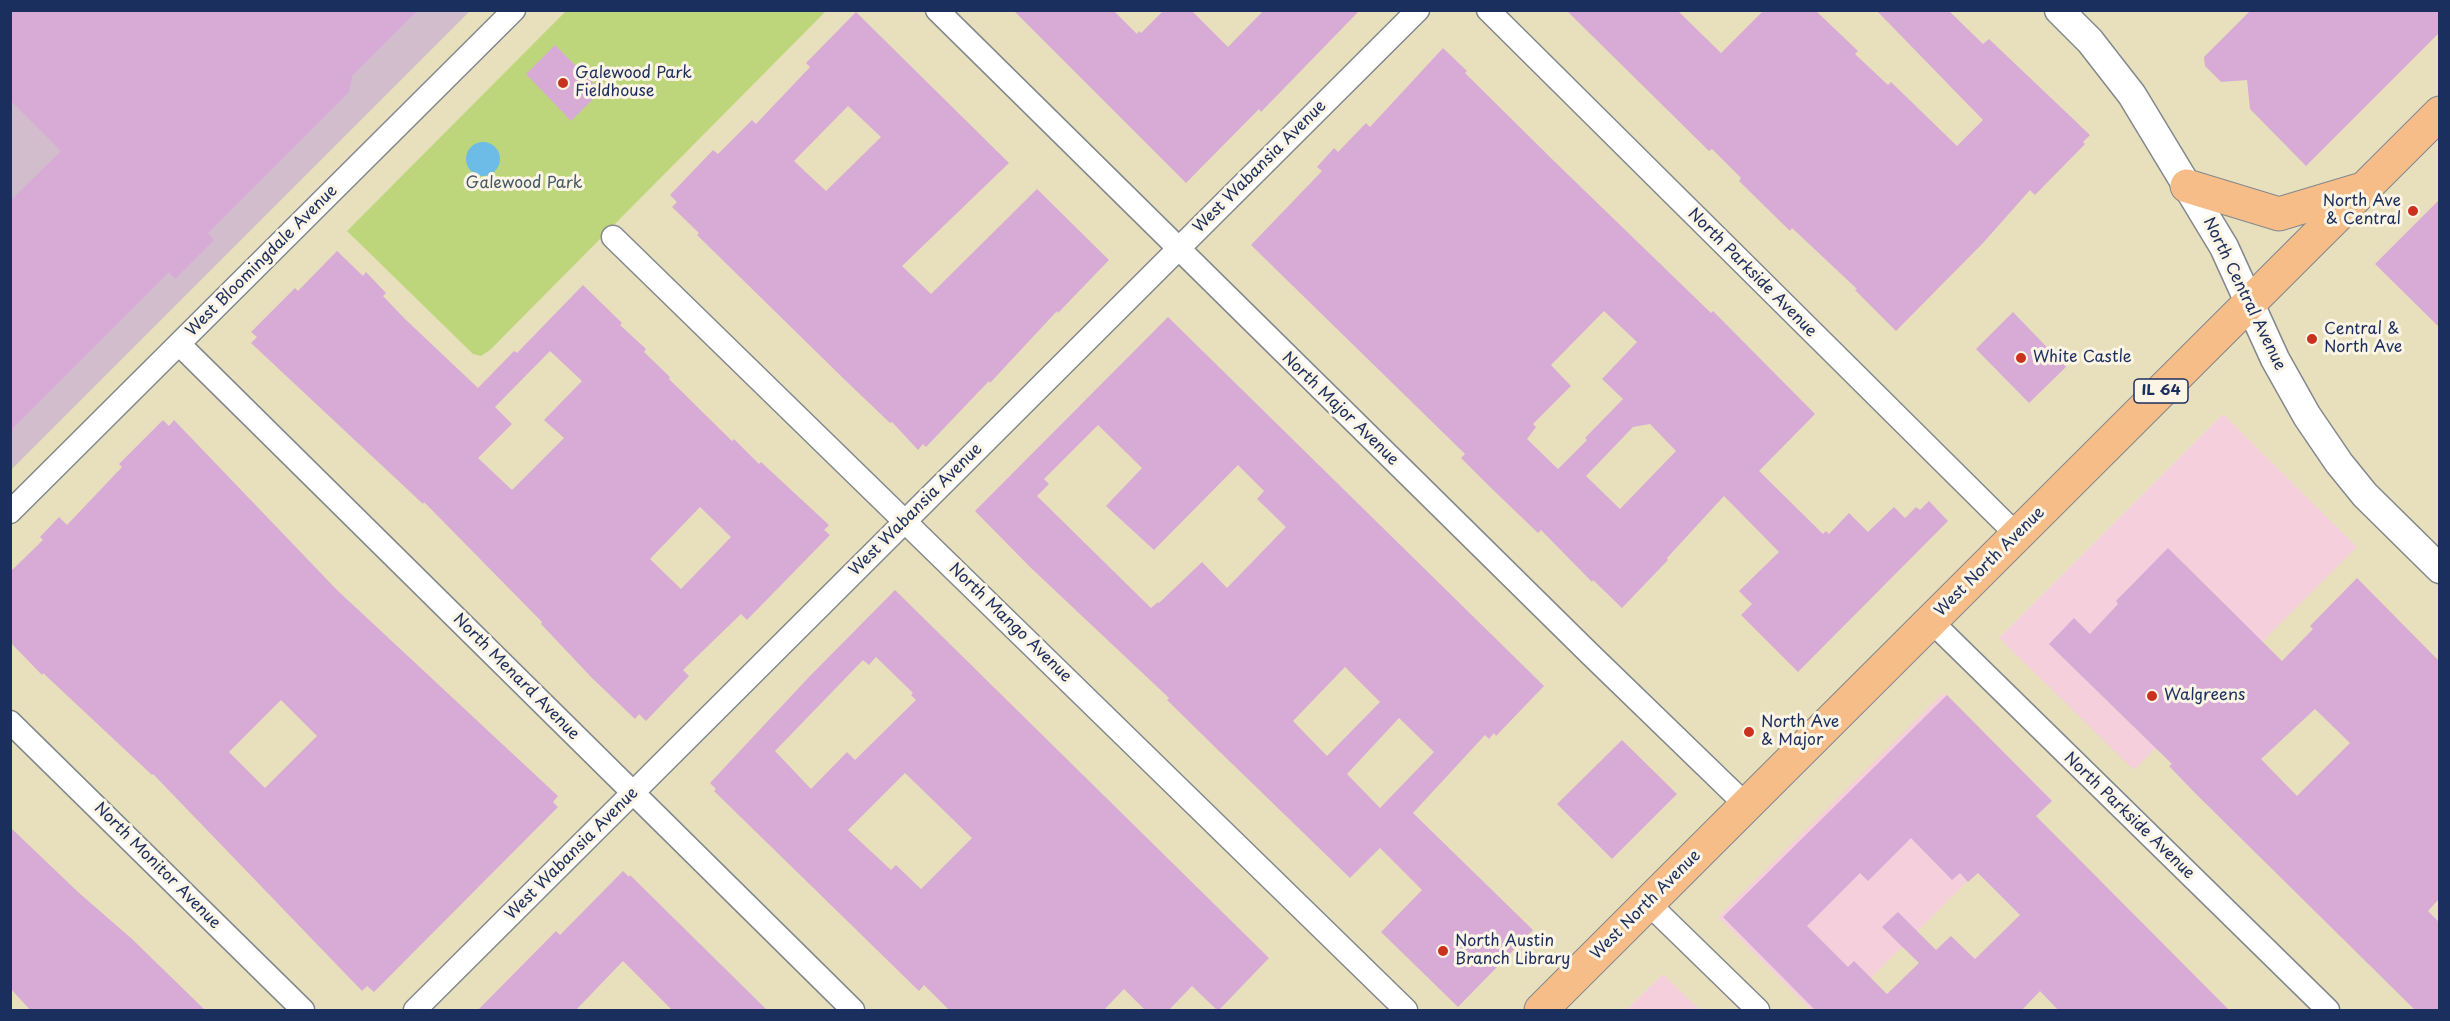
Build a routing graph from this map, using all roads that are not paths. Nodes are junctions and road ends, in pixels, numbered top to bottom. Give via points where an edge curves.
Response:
1 (514, 10) edge
2 (936, 10) edge
3 (1418, 10) edge
4 (1488, 10) edge
5 (2059, 10) edge
6 (2439, 113) edge
7 (2187, 186) junction
8 (2364, 189) junction
9 (614, 237) dead end
10 (1178, 250) junction
11 (2249, 302) junction
12 (179, 344) junction
13 (10, 512) edge
14 (906, 521) junction
15 (2017, 535) junction
16 (2439, 570) edge
17 (1931, 621) junction
18 (10, 722) edge
19 (633, 793) junction
20 (1746, 805) junction
21 (1648, 903) junction
22 (303, 1011) edge
23 (415, 1011) edge
24 (853, 1011) edge
25 (1406, 1011) edge
26 (1541, 1011) edge
27 (1758, 1011) edge
28 (2328, 1011) edge

1 - 12 street, West Bloomingdale Avenue
2 - 10 street, North Major Avenue
3 - 10 street, West Wabansia Avenue
4 - 15 street, North Parkside Avenue
5 - 7 street, North Central Avenue via 2090,41 2132,94
6 - 8 main road, West North Avenue / IL 64
7 - 8 main road via 2279,214
7 - 11 street, North Central Avenue via 2224,247
8 - 11 main road, West North Avenue / IL 64
9 - 14 street, North Mango Avenue
10 - 14 street, West Wabansia Avenue
10 - 20 street, North Major Avenue
11 - 15 main road, West North Avenue / IL 64
11 - 16 street, North Central Avenue via 2275,359 2339,463
12 - 13 street, West Bloomingdale Avenue
12 - 19 street, North Menard Avenue
14 - 19 street, West Wabansia Avenue
14 - 25 street, North Mango Avenue
15 - 17 main road, West North Avenue / IL 64
17 - 20 main road, West North Avenue / IL 64
17 - 28 street, North Parkside Avenue
18 - 22 street, North Monitor Avenue
19 - 23 street, West Wabansia Avenue
19 - 24 street, North Menard Avenue
20 - 21 main road, West North Avenue / IL 64
21 - 26 main road, West North Avenue / IL 64
21 - 27 street

